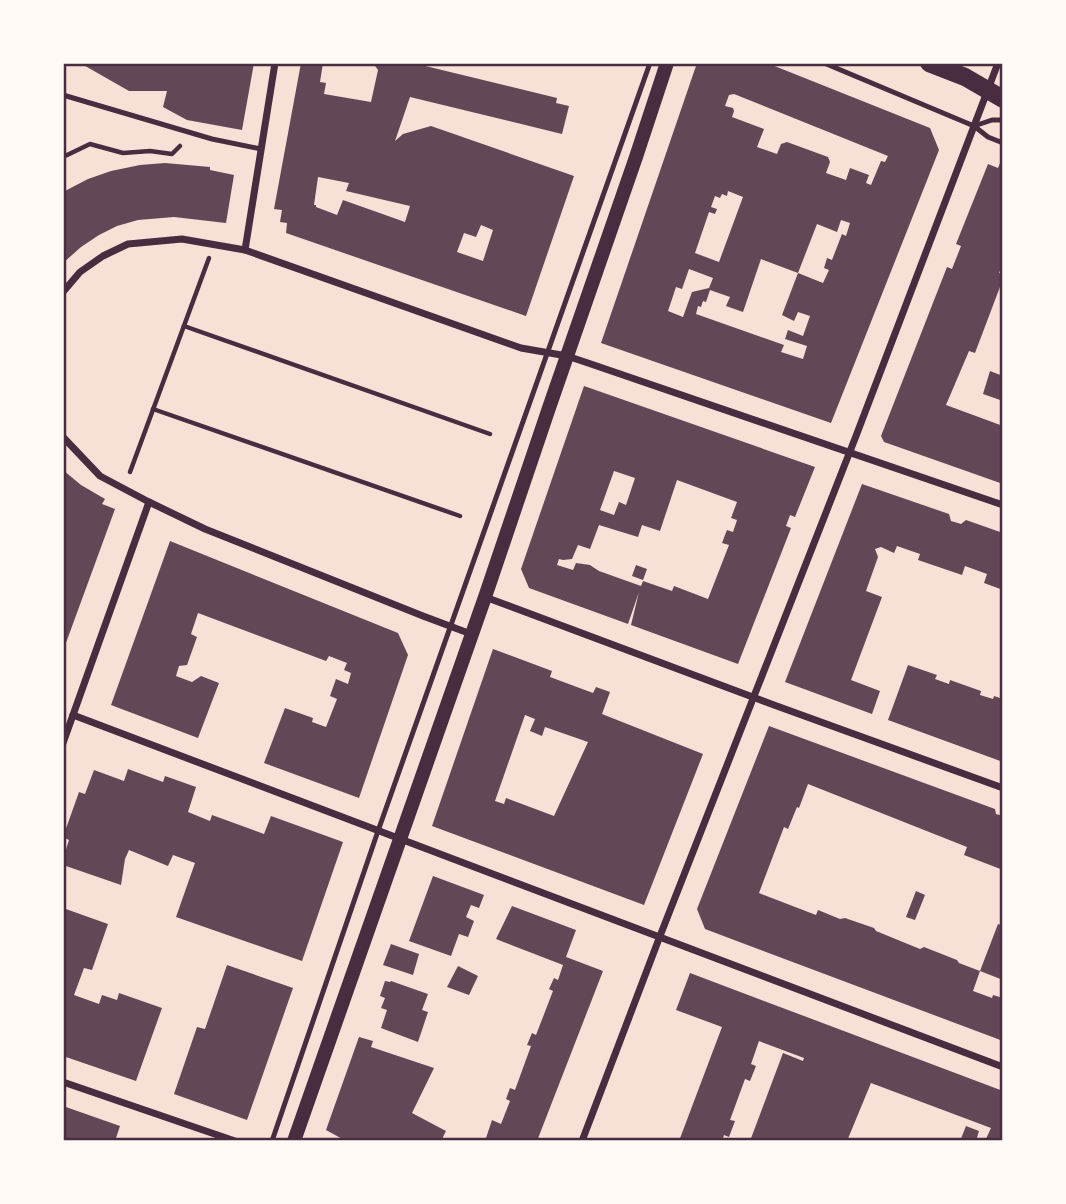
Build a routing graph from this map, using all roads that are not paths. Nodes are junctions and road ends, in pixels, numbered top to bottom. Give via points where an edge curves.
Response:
1 (275, 63) edge
2 (650, 63) edge
3 (667, 63) edge
4 (824, 63) edge
5 (929, 63) edge
6 (998, 63) edge
7 (63, 94) edge
8 (995, 94) edge
9 (1003, 120) edge
10 (974, 126) junction
11 (1003, 143) edge
12 (261, 149) junction
13 (245, 250) junction
14 (63, 292) edge
15 (548, 353) junction
16 (567, 356) junction
17 (63, 437) edge
18 (849, 453) junction
19 (149, 502) junction
20 (1003, 505) edge
21 (485, 597) junction
22 (452, 627) junction
23 (471, 634) junction
24 (754, 698) junction
25 (73, 715) junction
26 (63, 743) edge
27 (1003, 788) edge
28 (378, 831) junction
29 (400, 839) junction
30 (660, 936) junction
31 (1003, 1067) edge
32 (63, 1082) edge
33 (235, 1141) edge
34 (272, 1141) edge
35 (294, 1141) edge
36 (582, 1141) edge

1 - 12 street
2 - 15 lane
3 - 16 main road
4 - 10 lane
5 - 8 main road
6 - 8 street
7 - 12 lane
8 - 10 street
9 - 10 lane
10 - 11 lane
10 - 18 street
12 - 13 street
13 - 14 street via 182,239 128,244 80,272
13 - 15 street via 521,348
15 - 16 street
15 - 22 lane
16 - 18 street
16 - 21 main road
17 - 19 street via 100,476
18 - 20 street
18 - 24 street
19 - 22 street via 205,529
19 - 25 street
21 - 23 main road
21 - 24 street
22 - 23 street
22 - 28 lane
23 - 29 main road
24 - 27 street
24 - 30 street
25 - 26 street
25 - 28 street
28 - 29 street
28 - 34 lane
29 - 30 street
29 - 35 main road
30 - 31 street
30 - 36 street
32 - 33 street

